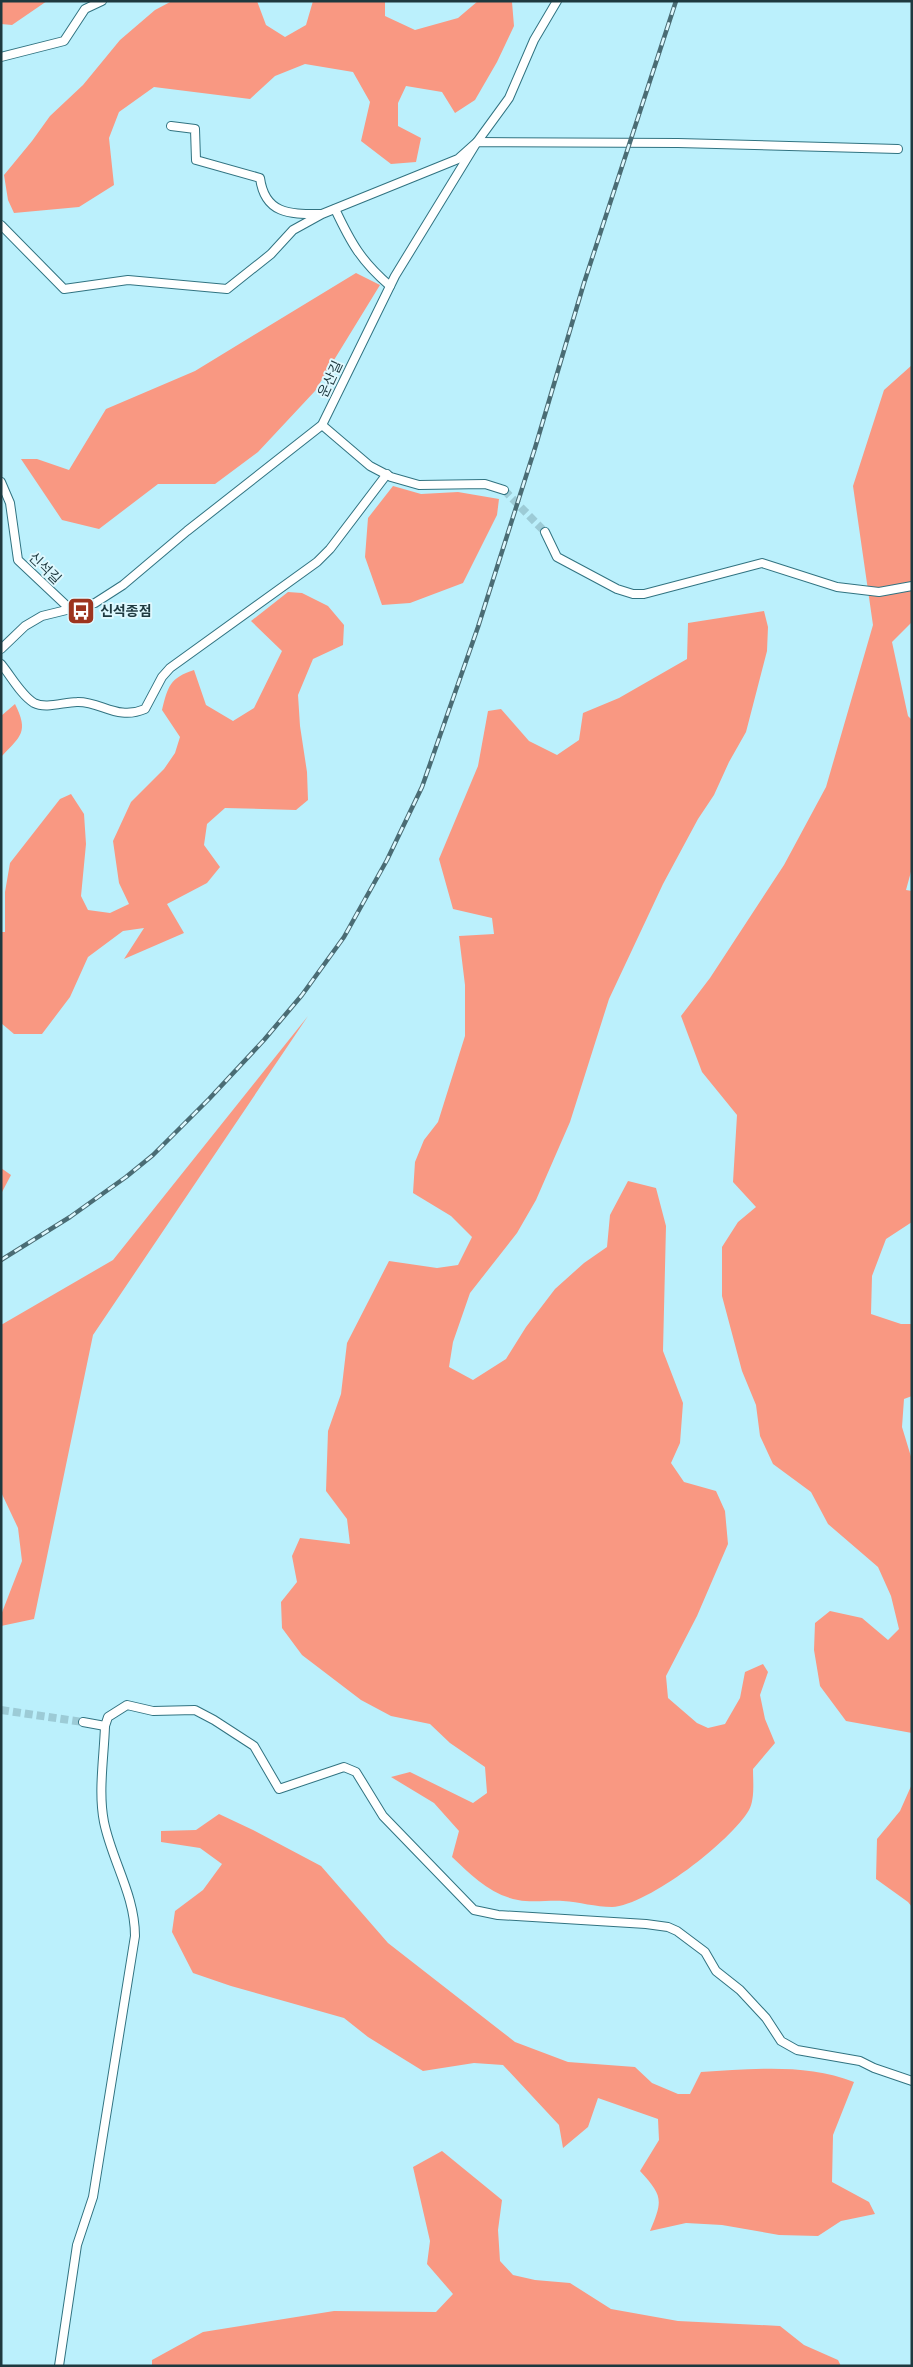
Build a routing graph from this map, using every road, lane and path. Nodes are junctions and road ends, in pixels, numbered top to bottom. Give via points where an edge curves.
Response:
1 (102, 1) edge
2 (557, 1) edge
3 (1, 57) edge
4 (171, 126) dead end
5 (477, 142) junction
6 (898, 149) dead end
7 (335, 209) junction
8 (322, 214) junction
9 (1, 226) edge
10 (390, 286) junction
11 (322, 425) junction
12 (387, 474) junction
13 (1, 482) edge
14 (504, 490) tunnel mouth
15 (545, 532) tunnel mouth
16 (912, 586) edge
17 (70, 609) junction
18 (1, 649) edge
19 (1, 664) edge
20 (83, 1722) tunnel mouth
21 (106, 1726) junction
22 (912, 2081) edge
23 (59, 2366) edge

1 - 3 street via 85,9 64,41
2 - 5 street, 운산길 via 534,40 509,98
4 - 8 street via 195,129 196,160 260,178 265,195 278,210
5 - 6 street
5 - 7 street via 458,159
5 - 10 street, 운산길
7 - 8 street
7 - 10 street via 363,260
8 - 9 street via 293,230 271,254 227,289 128,280 64,289
10 - 11 street, 운산길
11 - 12 street via 370,466
11 - 17 street, 운산길 via 123,585 95,603
12 - 14 street via 419,485 484,484
12 - 19 street via 317,562 170,668 145,709 121,712 78,701 40,705 25,694
13 - 17 street, 신석길 via 10,503 18,560
15 - 16 street via 557,557 617,589 633,594 762,564 837,587 879,592
17 - 18 street, 운산길 via 42,616 25,626
20 - 21 street
21 - 22 street via 108,1717 127,1705 153,1711 195,1710 254,1746 278,1789 344,1767 356,1772 383,1816 474,1910 498,1915 668,1927 705,1952 716,1971 740,1990 766,2018 781,2041 796,2050 860,2061
21 - 23 street via 104,1823 136,1916 136,1936 93,2197 77,2245

